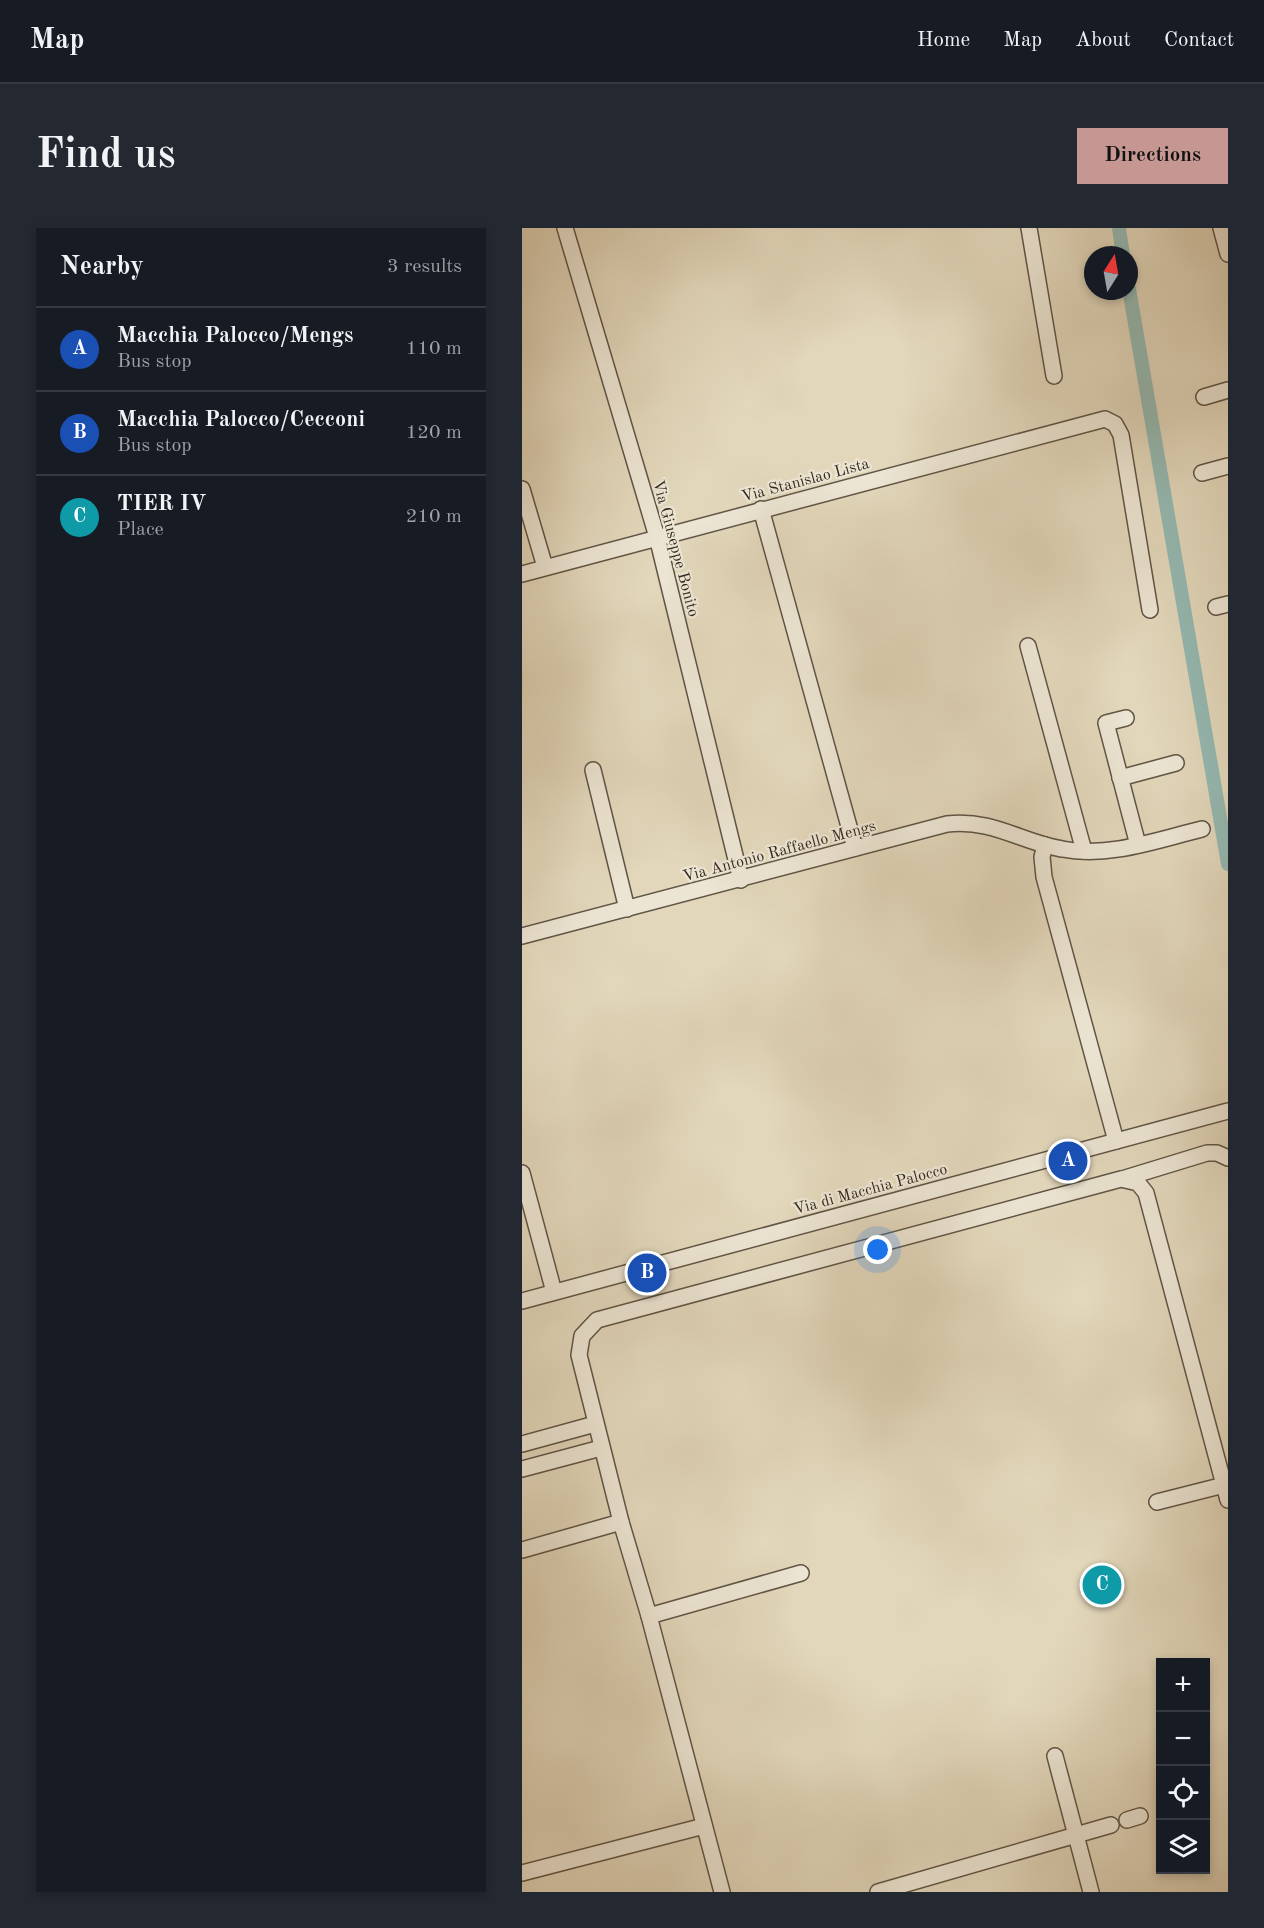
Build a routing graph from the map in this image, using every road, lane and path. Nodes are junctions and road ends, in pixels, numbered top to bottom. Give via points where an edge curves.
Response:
1 (566, 228) edge
2 (1029, 228) edge
3 (1221, 228) edge
4 (1228, 254) edge
5 (1054, 376) dead end
6 (1228, 390) edge
7 (1204, 397) dead end
8 (1228, 466) edge
9 (1202, 473) dead end
10 (522, 489) edge
11 (761, 509) junction
12 (657, 537) junction
13 (545, 567) junction
14 (522, 574) edge
15 (1150, 610) dead end
16 (1028, 646) dead end
17 (1126, 718) dead end
18 (1175, 768) dead end
19 (592, 770) dead end
20 (1121, 782) junction
21 (1202, 829) dead end
22 (1045, 845) junction
23 (1138, 845) junction
24 (855, 848) junction
25 (1084, 851) junction
26 (741, 880) junction
27 (627, 909) junction
28 (522, 936) edge
29 (1228, 1111) edge
30 (1116, 1141) junction
31 (1228, 1158) edge
32 (522, 1173) edge
33 (1121, 1179) junction
34 (554, 1292) junction
35 (522, 1301) edge
36 (595, 1424) junction
37 (522, 1444) edge
38 (601, 1448) junction
39 (522, 1469) edge
40 (1227, 1489) edge
41 (1158, 1502) dead end
42 (621, 1522) junction
43 (522, 1550) edge
44 (801, 1573) dead end
45 (649, 1616) junction
46 (1055, 1755) dead end
47 (1111, 1825) dead end
48 (704, 1826) junction
49 (1076, 1835) junction
50 (522, 1873) edge
51 (722, 1892) edge
52 (878, 1892) edge
53 (1091, 1892) edge

1 - 12 street, Via Giuseppe Bonito
2 - 5 street
3 - 4 street
6 - 7 street
8 - 9 street
10 - 13 street
11 - 12 street, Via Stanislao Lista
11 - 15 street, Via Stanislao Lista via 1105,418 1115,424 1121,435
11 - 24 street
12 - 13 street, Via Stanislao Lista
12 - 26 street, Via Giuseppe Bonito
13 - 14 street, Via Stanislao Lista
16 - 25 street
17 - 20 street via 1106,723
18 - 20 street
19 - 27 street
20 - 23 street
21 - 23 street, Via Antonio Raffaello Mengs
22 - 24 street, Via Antonio Raffaello Mengs via 1000,828 962,823
22 - 25 street, Via Antonio Raffaello Mengs
22 - 30 street via 1044,877
23 - 25 street, Via Antonio Raffaello Mengs
24 - 26 street, Via Antonio Raffaello Mengs
26 - 27 street, Via Antonio Raffaello Mengs
27 - 28 street, Via Antonio Raffaello Mengs
29 - 30 street, Via di Macchia Palocco
30 - 34 street, Via di Macchia Palocco
31 - 33 street via 1207,1153
32 - 34 street
33 - 36 street via 597,1320 582,1336 579,1355
33 - 40 street via 1138,1183 1146,1193
34 - 35 street, Via di Macchia Palocco
36 - 37 street
36 - 38 street
38 - 39 street
38 - 42 street
40 - 41 street
42 - 43 street
42 - 45 street
44 - 45 street
45 - 48 street
46 - 49 street
47 - 49 street
48 - 50 street
48 - 51 street
49 - 52 street
49 - 53 street

